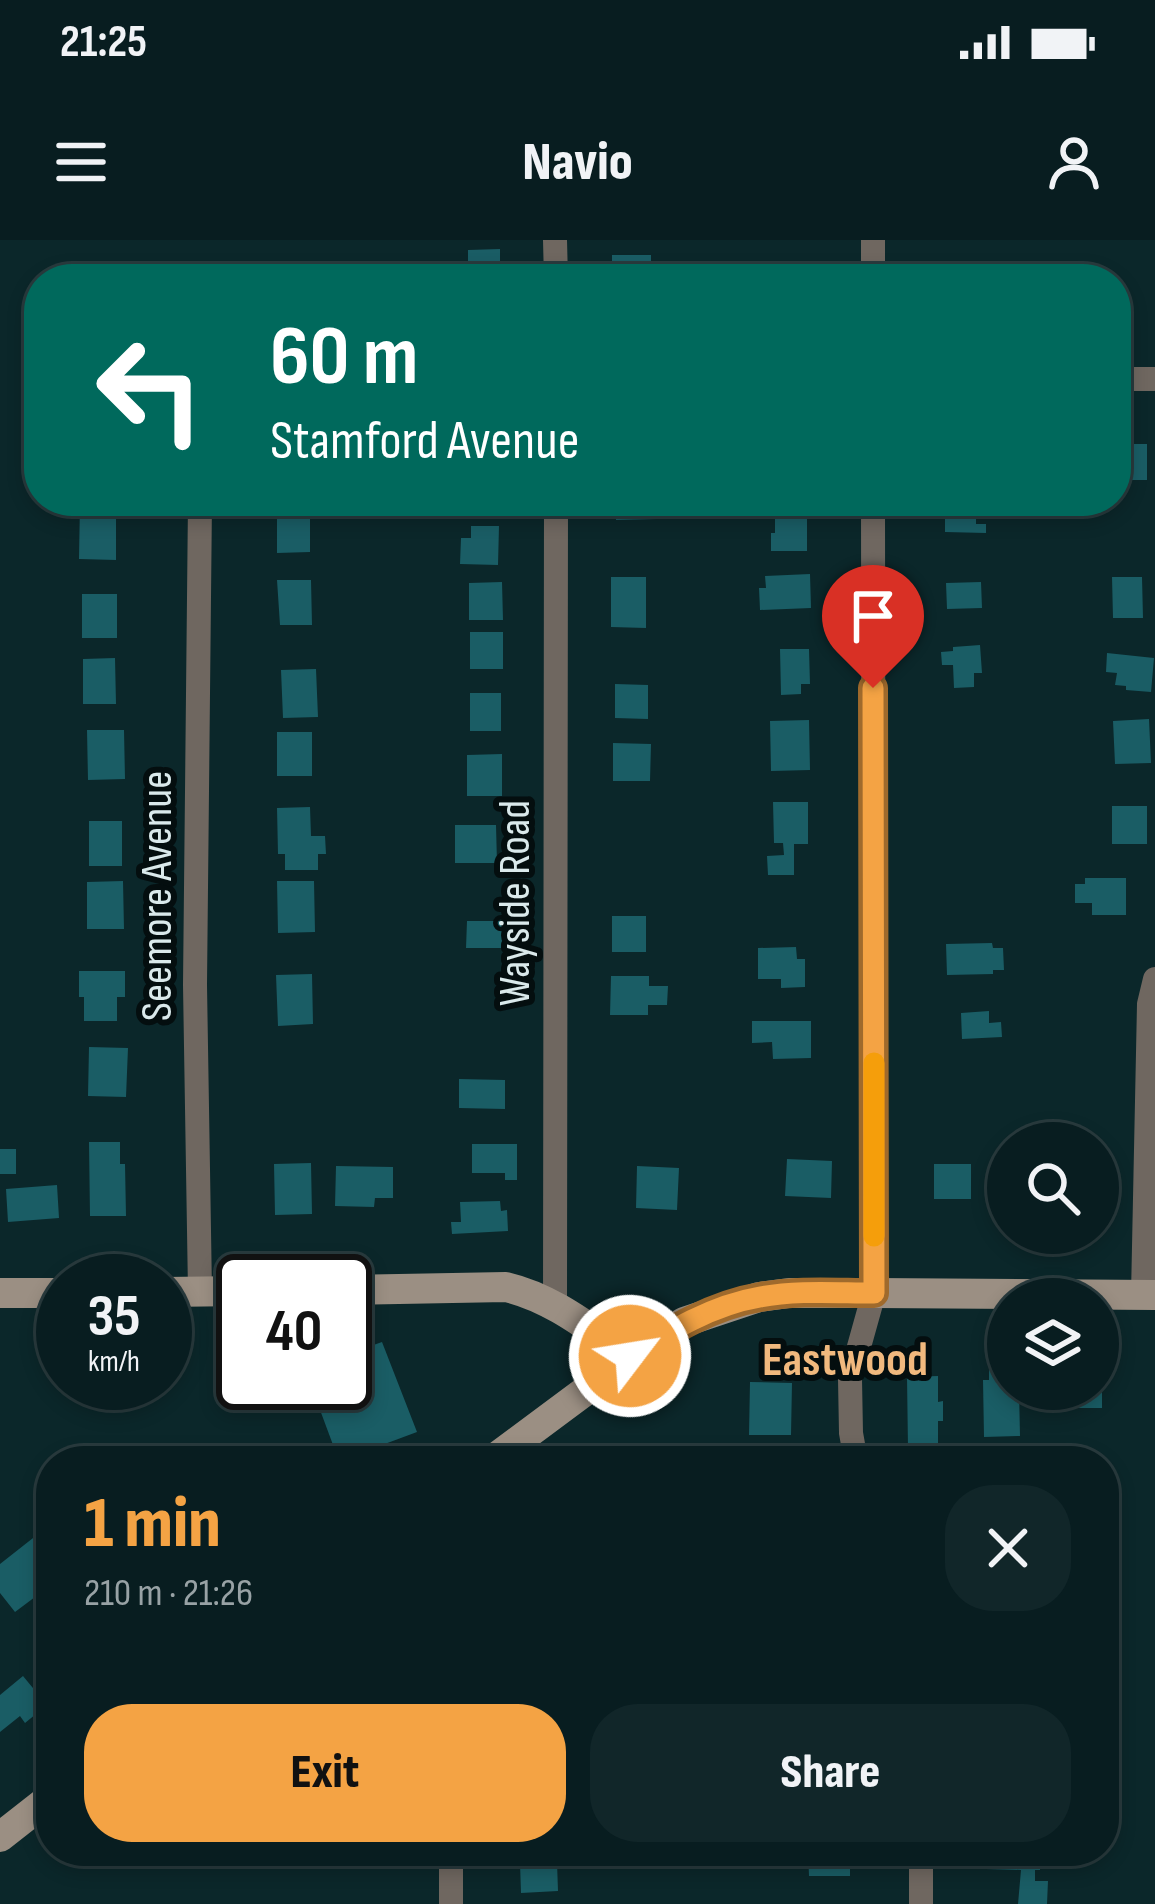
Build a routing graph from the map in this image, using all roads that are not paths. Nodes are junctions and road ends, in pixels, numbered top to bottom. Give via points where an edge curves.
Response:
1 (200, 516) edge
2 (556, 516) edge
3 (873, 516) edge
4 (1155, 979) edge
5 (372, 1289) edge
6 (192, 1292) edge
7 (200, 1292) junction
8 (216, 1292) edge
9 (0, 1293) edge
10 (36, 1293) edge
11 (874, 1293) junction
12 (1149, 1295) edge
13 (555, 1305) junction
14 (630, 1356) junction
15 (511, 1446) edge
16 (853, 1446) edge
17 (36, 1809) edge
18 (0, 1837) edge
19 (451, 1866) edge
20 (921, 1866) edge
21 (451, 1904) edge
22 (921, 1904) edge

1 - 7 street, Seemore Avenue
2 - 13 street, Wayside Road
3 - 11 street
4 - 12 street via 1148,1004
5 - 13 street via 506,1287
6 - 7 street
7 - 8 street
9 - 10 street
11 - 12 street
11 - 14 street via 738,1302 684,1322
11 - 16 street via 850,1379
13 - 14 street
14 - 15 street
17 - 18 street
19 - 21 street
20 - 22 street

